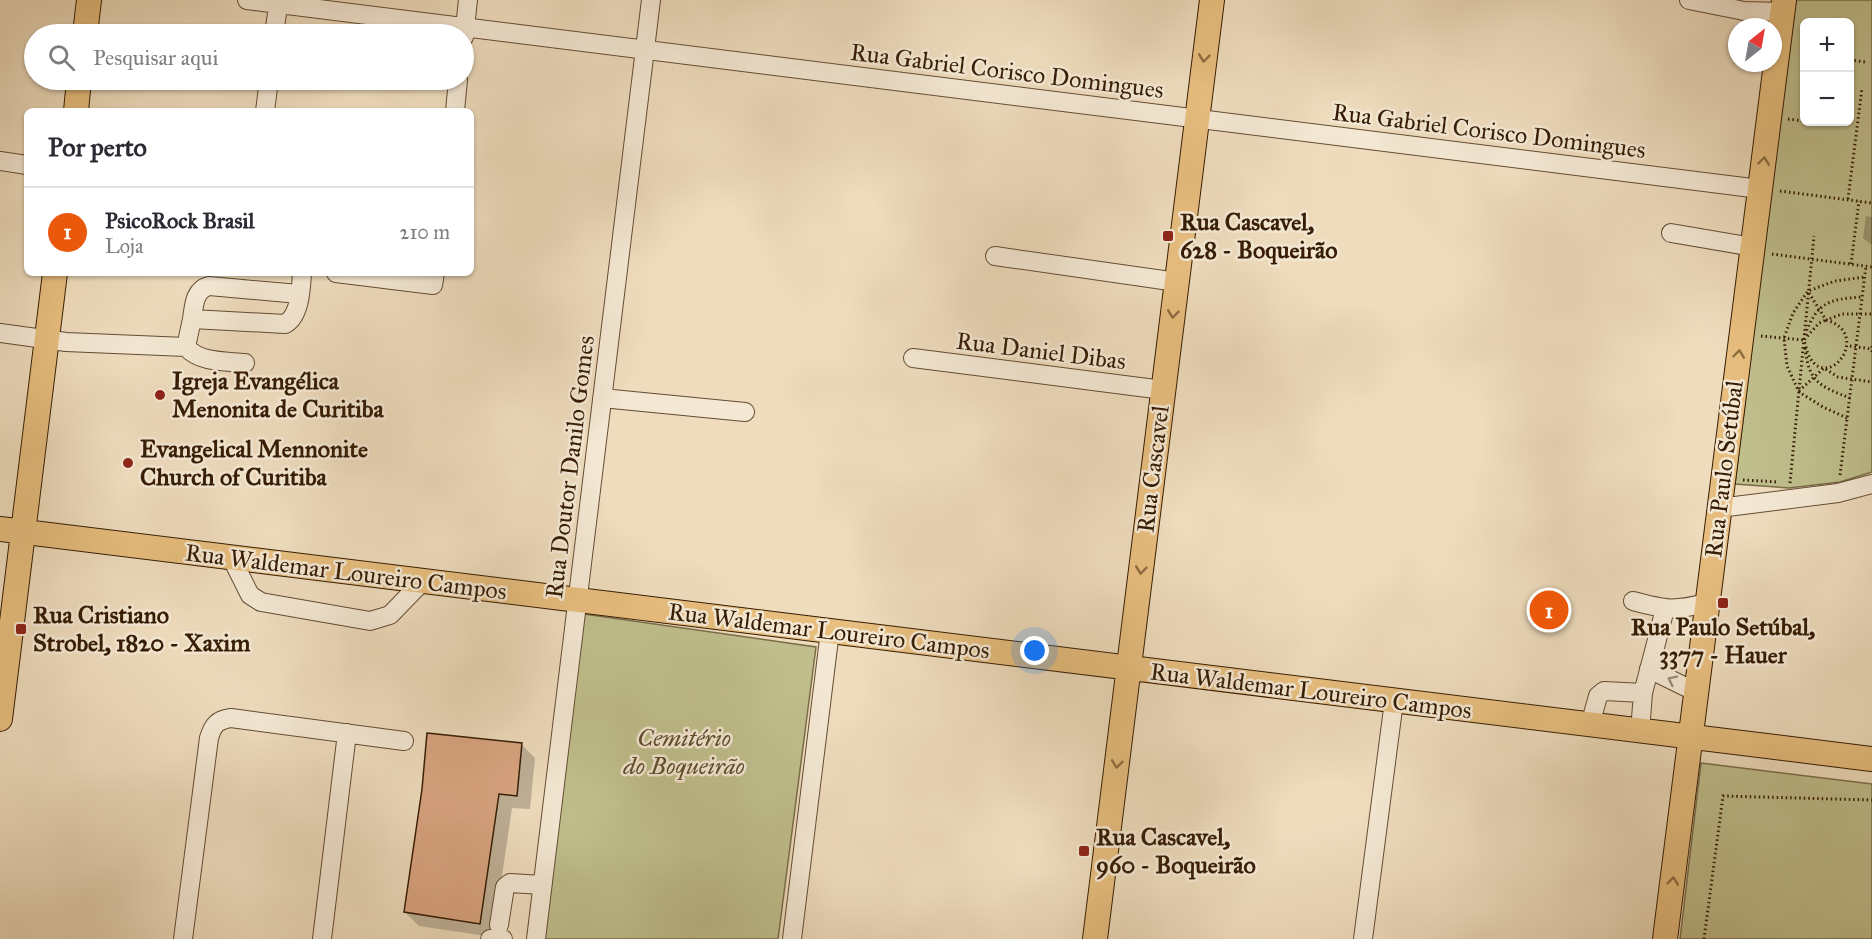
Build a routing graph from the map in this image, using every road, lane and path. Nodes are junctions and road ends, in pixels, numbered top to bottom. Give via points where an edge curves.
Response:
1 (89, 0) edge
2 (247, 0) edge
3 (468, 0) edge
4 (651, 0) edge
5 (1212, 0) edge
6 (1689, 0) edge
7 (278, 2) edge
8 (1783, 6) edge
9 (86, 24) edge
10 (275, 24) edge
11 (414, 24) edge
12 (465, 24) edge
13 (474, 33) edge
14 (645, 50) junction
15 (1854, 61) edge
16 (1865, 62) dead end
17 (1862, 88) dead end
18 (79, 90) edge
19 (268, 90) edge
20 (457, 90) edge
21 (76, 108) edge
22 (265, 108) edge
23 (454, 108) edge
24 (1197, 118) junction
25 (1786, 118) dead end
26 (1800, 120) edge
27 (0, 162) edge
28 (24, 165) edge
29 (1769, 190) junction
30 (1848, 200) junction
31 (1859, 201) junction
32 (1872, 203) edge
33 (1671, 233) dead end
34 (1814, 236) dead end
35 (1761, 250) junction
36 (995, 256) dead end
37 (1811, 259) junction
38 (1851, 264) junction
39 (1866, 266) junction
40 (1872, 267) edge
41 (56, 276) edge
42 (302, 276) edge
43 (385, 276) edge
44 (1865, 277) junction
45 (434, 279) edge
46 (1177, 282) junction
47 (1808, 291) junction
48 (299, 294) junction
49 (1862, 297) junction
50 (1820, 308) junction
51 (1860, 312) junction
52 (1872, 314) edge
53 (192, 319) junction
54 (1826, 320) junction
55 (0, 333) edge
56 (1759, 335) dead end
57 (1784, 338) junction
58 (47, 340) junction
59 (1804, 340) junction
60 (1850, 346) junction
61 (186, 347) junction
62 (1856, 347) junction
63 (1872, 348) edge
64 (1872, 354) edge
65 (913, 358) dead end
66 (245, 363) dead end
67 (1824, 368) junction
68 (1813, 378) junction
69 (1852, 380) junction
70 (1872, 382) edge
71 (1163, 390) junction
72 (1799, 392) junction
73 (602, 398) junction
74 (1850, 398) junction
75 (745, 412) dead end
76 (1847, 418) junction
77 (1724, 478) junction
78 (1800, 482) dead end
79 (1872, 484) edge
80 (1789, 491) junction
81 (1838, 493) junction
82 (1719, 508) junction
83 (12, 530) edge
84 (231, 558) junction
85 (423, 581) junction
86 (577, 600) junction
87 (1633, 601) dead end
88 (1707, 603) junction
89 (1665, 609) junction
90 (830, 631) junction
91 (5, 636) edge
92 (1129, 668) junction
93 (1649, 669) junction
94 (1696, 692) junction
95 (1643, 693) junction
96 (1394, 701) junction
97 (0, 719) edge
98 (1590, 725) junction
99 (1640, 731) junction
100 (347, 734) junction
101 (1690, 737) junction
102 (404, 741) dead end
103 (1872, 759) edge
104 (1872, 800) edge
105 (542, 885) junction
106 (185, 920) junction
107 (497, 934) edge
108 (177, 939) edge
109 (183, 939) edge
110 (322, 939) edge
111 (537, 939) edge
112 (792, 939) edge
113 (1095, 939) edge
114 (1363, 939) edge
115 (1665, 939) edge
116 (1704, 939) edge

1 - 9 main road
2 - 7 street, Rua Gabriel Corisco Domingues
3 - 12 street
4 - 14 street, Rua Doutor Danilo Gomes
5 -> 24 main road, Rua Cascavel
6 - 8 street via 1744,11
7 - 10 street
7 - 11 street, Rua Gabriel Corisco Domingues
29 -> 8 main road, Rua Paulo Setúbal
13 - 14 street, Rua Gabriel Corisco Domingues
14 - 24 street, Rua Gabriel Corisco Domingues
14 - 73 street, Rua Doutor Danilo Gomes
15 - 16 path
17 - 30 path
18 - 21 main road
19 - 22 street
20 - 23 street
24 - 29 street, Rua Gabriel Corisco Domingues
24 - 46 main road, Rua Cascavel
25 - 26 path
27 - 28 street
29 - 30 path
29 - 35 main road, Rua Paulo Setúbal
30 - 31 path
31 - 32 path
31 - 38 path
33 - 35 street
34 - 37 path
35 - 37 path
77 -> 35 main road, Rua Paulo Setúbal
36 - 46 street
37 - 38 path
37 - 47 path
38 - 39 path
39 - 40 path
39 - 44 path
41 - 58 main road
42 - 48 street
43 - 45 street
44 - 47 path via 1835,281
44 - 49 path
46 -> 71 main road, Rua Cascavel
47 - 50 path
47 - 57 path via 1793,313
47 - 59 path
48 - 53 street via 295,314 285,324
48 - 53 street via 209,286 196,295
49 - 50 path via 1840,298
49 - 51 path
50 - 54 path
50 - 59 path
51 - 52 path
51 - 54 path
51 - 62 path
53 - 61 street
54 - 59 path
54 - 60 path via 1839,323
55 - 58 street
56 - 57 path
57 - 59 path
57 - 72 path via 1787,366
58 - 61 street
58 - 83 main road
59 - 67 path via 1810,358
59 - 68 path
59 - 72 path
60 - 62 path
60 - 67 path via 1842,362
61 - 66 street via 201,358
62 - 63 path
62 - 69 path
63 - 64 path
65 - 71 street, Rua Daniel Dibas
67 - 68 path
67 - 69 path
68 - 72 path
68 - 74 path
69 - 70 path
69 - 74 path
71 -> 92 main road, Rua Cascavel
72 - 76 path
72 - 80 path
73 - 75 street
73 - 86 street, Rua Doutor Danilo Gomes
74 - 76 path
76 - 81 path
77 - 80 path
77 - 82 main road, Rua Paulo Setúbal
78 - 80 path
79 - 81 street
80 - 81 street
80 - 82 street
82 - 88 main road, Rua Paulo Setúbal
83 - 84 main road, Rua Waldemar Loureiro Campos
83 - 91 main road
84 - 85 main road, Rua Waldemar Loureiro Campos
84 - 85 street via 250,595 261,602 370,621 390,615
85 - 86 main road, Rua Waldemar Loureiro Campos
86 - 90 main road, Rua Waldemar Loureiro Campos
86 - 105 street, Rua Doutor Danilo Gomes
87 - 89 street
88 - 89 street
88 - 94 main road, Rua Paulo Setúbal
89 - 93 street
90 - 92 main road, Rua Waldemar Loureiro Campos
90 - 112 street
91 - 97 main road
92 - 96 main road, Rua Waldemar Loureiro Campos
92 -> 113 main road, Rua Cascavel
94 -> 93 street
93 - 95 street
94 - 101 main road, Rua Paulo Setúbal
95 - 98 street via 1604,691 1598,696
95 - 99 street
96 - 98 main road, Rua Waldemar Loureiro Campos
96 - 114 street
98 - 99 main road, Rua Waldemar Loureiro Campos
99 - 101 main road, Rua Waldemar Loureiro Campos
100 - 102 street
100 - 106 street via 231,718 220,720 212,728
100 - 110 street
101 - 103 main road, Rua Waldemar Loureiro Campos
115 -> 101 main road, Rua Paulo Setúbal
104 - 116 path via 1723,796
105 - 107 street via 515,882 505,887
105 - 111 street, Rua Doutor Danilo Gomes
106 - 108 street
106 - 109 street

